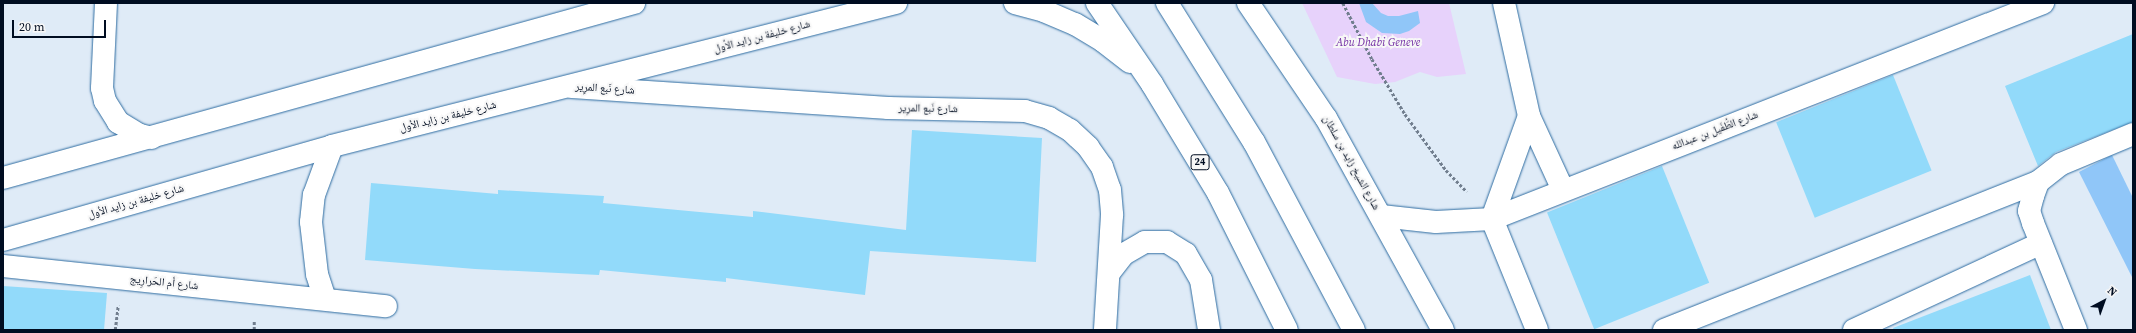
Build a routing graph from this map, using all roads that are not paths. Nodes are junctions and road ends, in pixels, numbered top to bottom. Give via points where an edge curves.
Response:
1 (106, 3) edge
2 (634, 3) edge
3 (1015, 3) edge
4 (1098, 3) edge
5 (1167, 3) edge
6 (1248, 3) edge
7 (1260, 3) edge
8 (1504, 3) edge
9 (2043, 3) edge
10 (887, 4) edge
11 (1265, 26) junction
12 (1152, 84) junction
13 (569, 87) junction
14 (1529, 116) junction
15 (2133, 134) edge
16 (152, 138) junction
17 (332, 146) junction
18 (3, 178) edge
19 (2038, 182) junction
20 (1563, 190) junction
21 (1381, 216) junction
22 (1492, 219) junction
23 (3, 240) edge
24 (2041, 243) junction
25 (3, 266) edge
26 (1109, 273) junction
27 (325, 299) junction
28 (386, 306) dead end
29 (1105, 330) edge
30 (1209, 330) edge
31 (1287, 330) edge
32 (1354, 330) edge
33 (1443, 330) edge
34 (1537, 330) edge
35 (1664, 330) edge
36 (1854, 330) edge
37 (2076, 330) edge

1 - 16 main road via 102,88 105,101 118,122 140,135
2 - 16 main road
3 - 12 main road via 1044,11 1103,41
4 - 12 main road, 24
5 - 32 main road via 1254,142
6 - 11 main road, شارع الشيخ زايد بن سلطان
7 - 11 main road
8 - 14 main road
9 - 20 main road, شارع الطُّفَيل بن عبدالله
10 - 13 main road, شارع خليفة بن زايد الأول
11 - 21 main road, شارع الشيخ زايد بن سلطان via 1326,118
12 - 31 main road, 24 via 1218,192
13 - 17 main road, شارع خليفة بن زايد الأول
13 - 26 main road, شارع نَبع المرِير via 888,108 1025,112 1049,118 1070,130 1088,147 1102,167 1110,190 1112,215
14 - 20 main road
14 - 22 main road
15 - 19 main road via 2061,164
16 - 18 main road
17 - 23 main road, شارع خليفة بن زايد الأول
17 - 27 main road via 314,195 311,222 317,274
19 - 24 main road via 2029,211
19 - 35 main road
20 - 22 main road, شارع الطُّفَيل بن عبدالله
21 - 22 main road, شارع الطُّفَيل بن عبدالله via 1436,222
21 - 33 main road, شارع الشيخ زايد بن سلطان
22 - 34 main road
24 - 36 main road
24 - 37 main road
25 - 27 main road, شارع أم الحَرارِيج
26 - 29 main road, شارع نَبع المرِير
26 - 30 main road via 1124,254 1145,242 1166,242 1186,254 1201,280
27 - 28 main road, شارع أم الحَرارِيج

